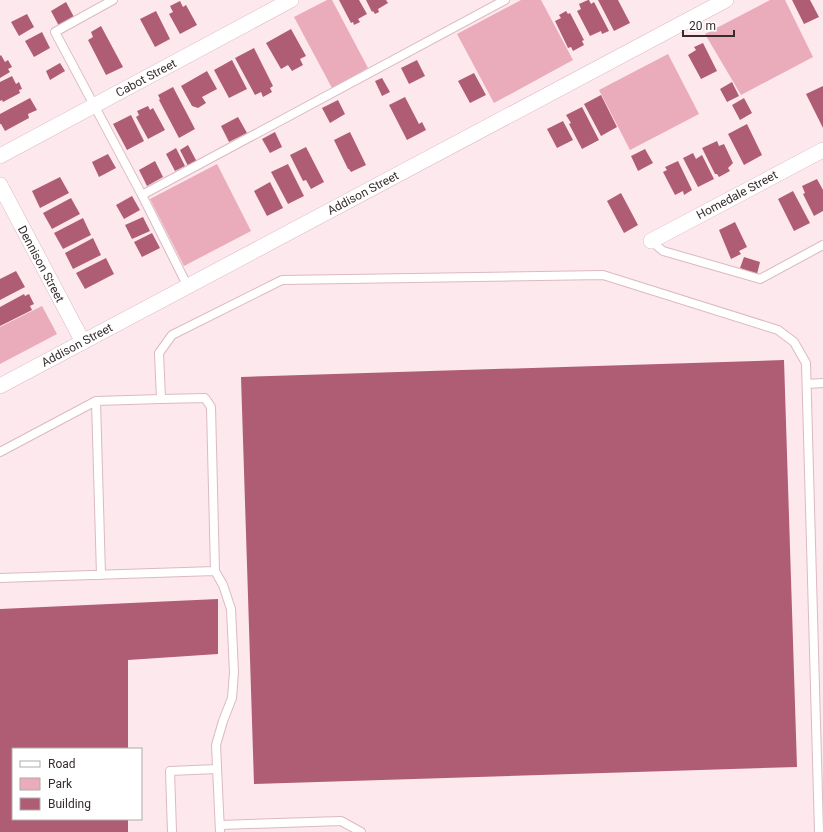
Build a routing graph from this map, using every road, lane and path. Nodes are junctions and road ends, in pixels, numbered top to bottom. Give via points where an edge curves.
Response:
1 (114, 0) edge
2 (291, 0) edge
3 (505, 0) edge
4 (726, 0) edge
5 (94, 106) junction
6 (823, 150) edge
7 (0, 156) edge
8 (0, 185) edge
9 (142, 195) junction
10 (651, 241) joint
11 (823, 245) edge
12 (188, 287) junction
13 (83, 342) junction
14 (807, 384) junction
15 (823, 384) edge
16 (0, 386) edge
17 (161, 399) junction
18 (96, 401) junction
19 (0, 452) edge
20 (215, 571) junction
21 (101, 575) junction
22 (0, 578) edge
23 (814, 624) junction
24 (823, 624) edge
25 (217, 769) junction
26 (220, 828) edge
27 (172, 832) edge
28 (361, 832) edge
29 (819, 832) edge

1 - 5 lane via 55,32
2 - 5 street, Cabot Street
3 - 9 lane
4 - 12 street, Addison Street
5 - 7 street, Cabot Street
5 - 9 lane
6 - 10 street, Homedale Street
8 - 13 street, Dennison Street
9 - 12 lane
10 - 11 lane via 664,251 760,279
12 - 13 street, Addison Street
13 - 16 street, Addison Street
14 - 15 lane
14 - 17 lane via 806,363 794,342 778,330 603,275 282,280 172,335 159,353
14 - 23 lane
17 - 18 lane
17 - 20 lane via 205,398 211,407
18 - 19 lane
18 - 21 lane
20 - 21 lane
20 - 25 lane via 223,585 230,609 234,672 232,698 216,745
21 - 22 lane
23 - 24 lane
23 - 29 lane
25 - 26 lane
25 - 27 lane via 170,771
26 - 28 lane via 341,821

